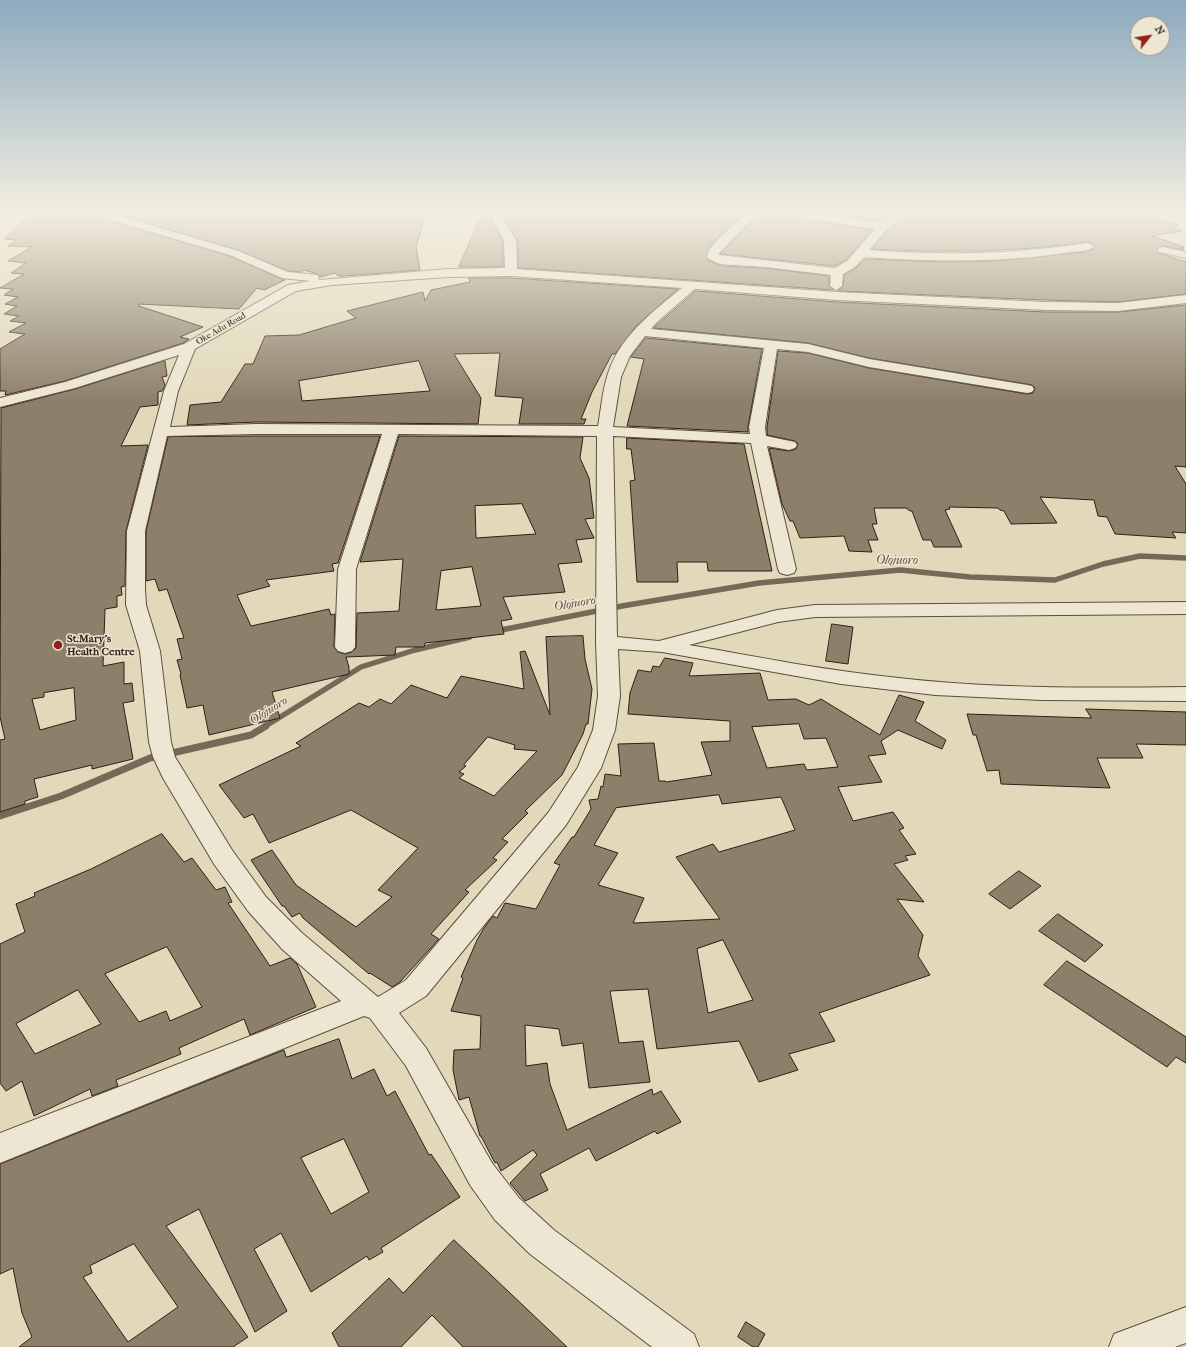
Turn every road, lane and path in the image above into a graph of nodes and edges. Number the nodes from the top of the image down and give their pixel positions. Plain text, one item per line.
1 (286, 275) edge
2 (293, 276) edge
3 (407, 276) edge
4 (565, 276) edge
5 (837, 276) edge
6 (332, 281) junction
7 (693, 285) junction
8 (292, 288) junction
9 (837, 296) junction
10 (1186, 299) edge
11 (642, 332) junction
12 (771, 345) junction
13 (189, 348) junction
14 (1027, 389) dead end
15 (0, 403) edge
16 (391, 431) junction
17 (605, 431) junction
18 (161, 432) junction
19 (758, 439) junction
20 (789, 444) dead end
21 (787, 569) dead end
22 (1186, 608) edge
23 (607, 635) junction
24 (345, 647) dead end
25 (659, 647) junction
26 (1186, 694) edge
27 (372, 1007) junction
28 (0, 1148) edge
29 (1186, 1325) edge
30 (681, 1347) edge
31 (1127, 1347) edge

1 - 8 street
2 - 6 street
3 - 6 street, Oke Adu Road
4 - 7 street, Oke Adu Road
5 - 9 street
6 - 8 street, Oke Adu Road
7 - 9 street, Oke Adu Road
7 - 11 street
8 - 13 street, Oke Adu Road
9 - 10 street, Oke Adu Road
11 - 12 street
11 - 17 street
12 - 14 street
12 - 19 street
13 - 15 street, Oke Adu Road
13 - 18 street
16 - 17 street
16 - 18 street
16 - 24 street
17 - 19 street
17 - 23 street
18 - 27 street
19 - 20 street
19 - 21 street
22 - 25 street
23 - 25 street
23 - 27 street
25 - 26 street
27 - 28 street
27 - 30 street
29 - 31 street

